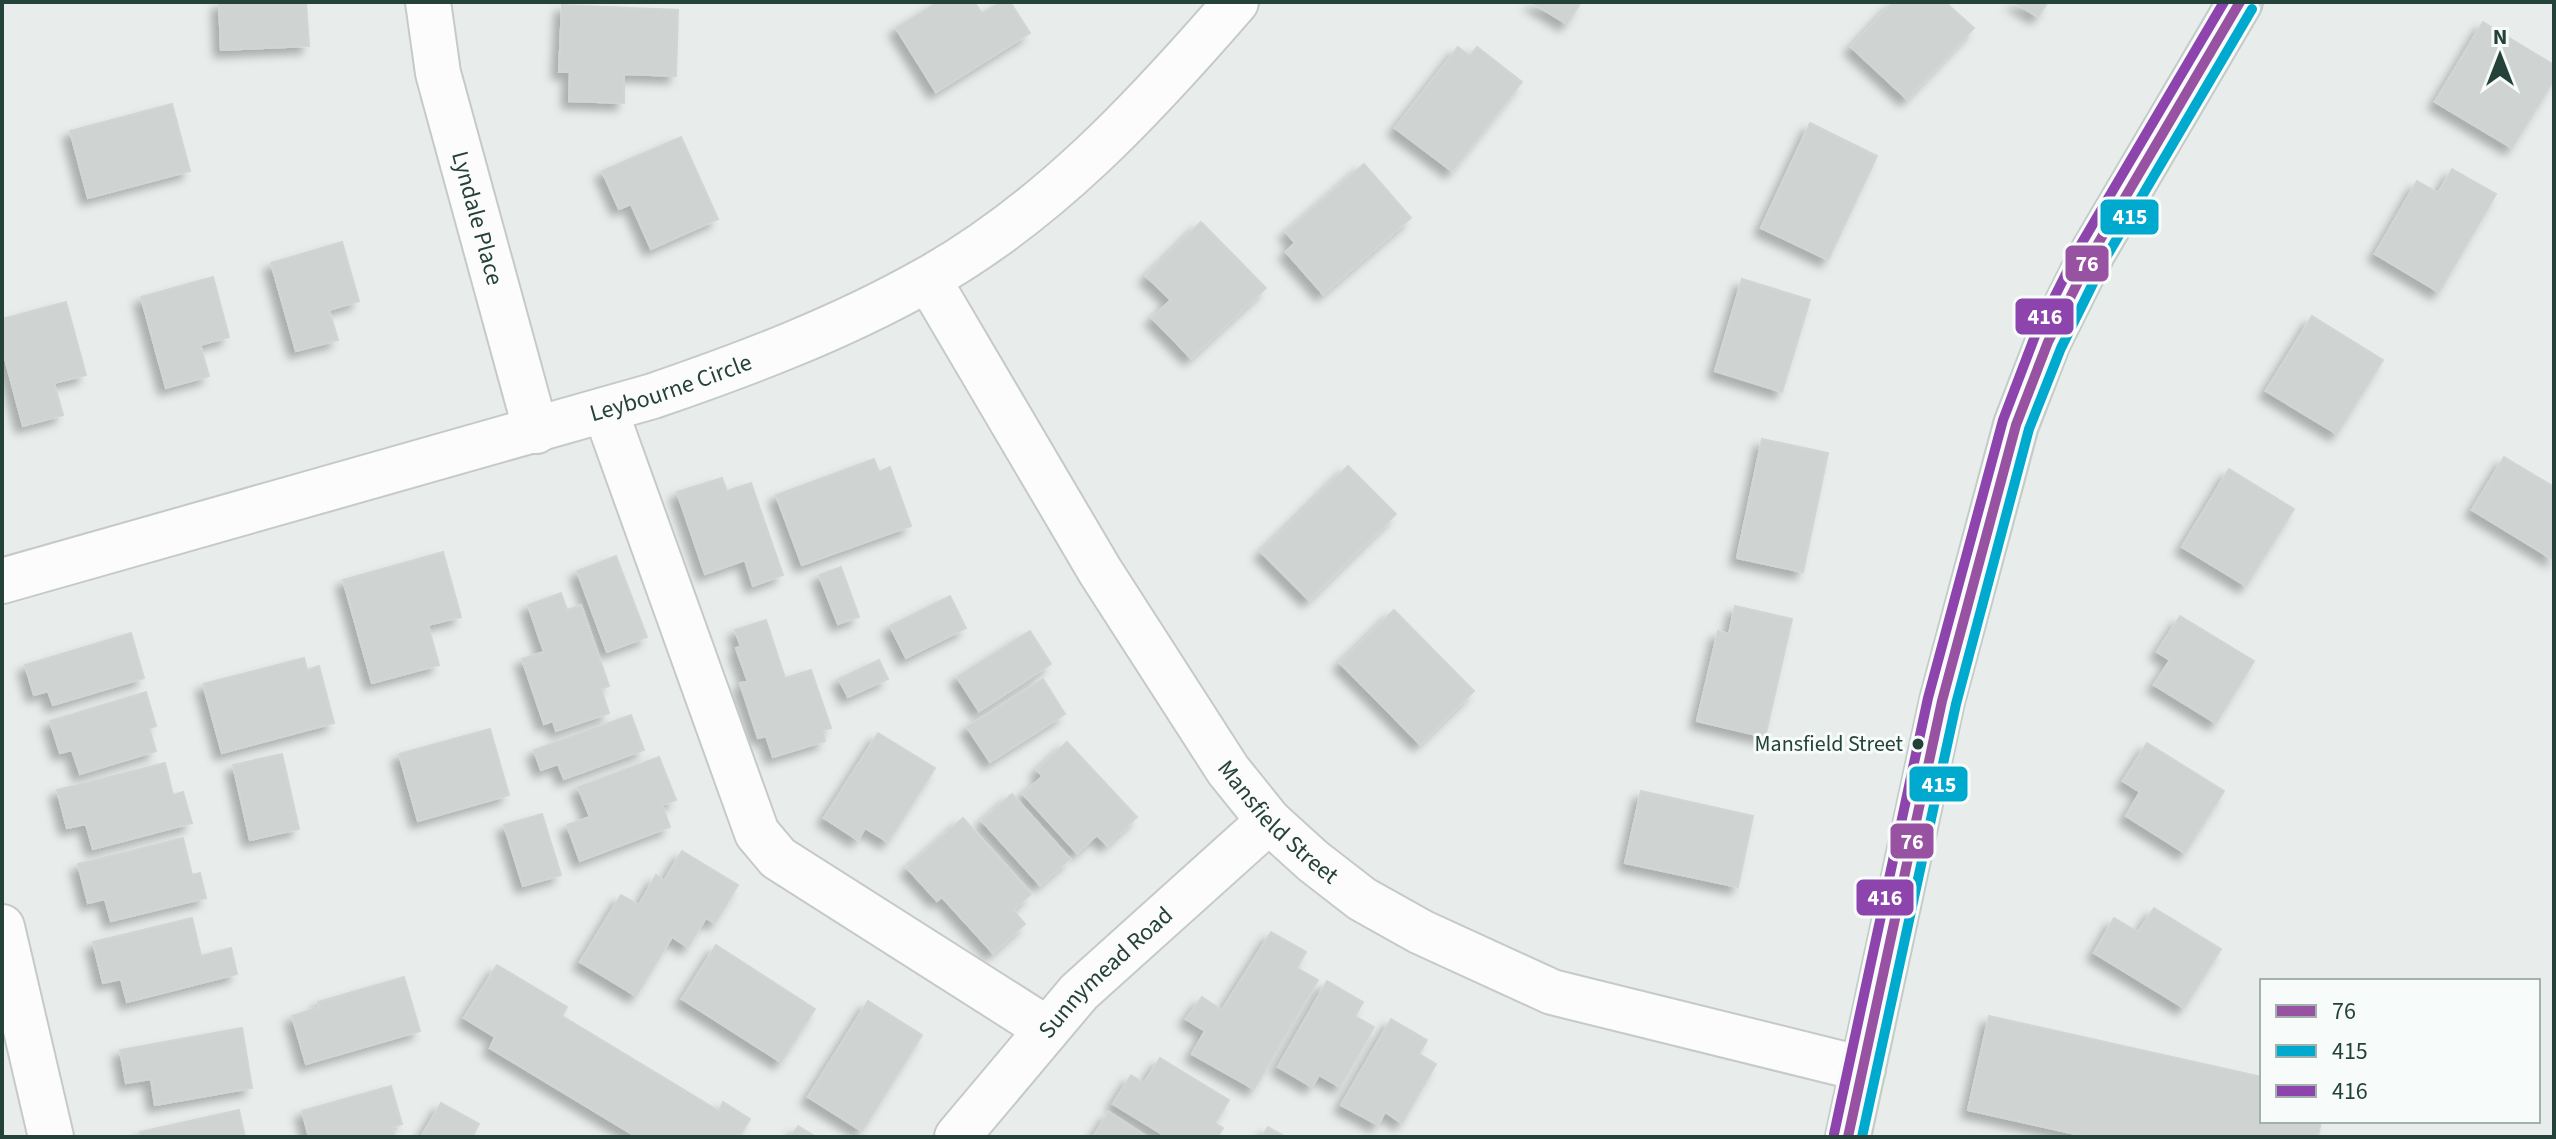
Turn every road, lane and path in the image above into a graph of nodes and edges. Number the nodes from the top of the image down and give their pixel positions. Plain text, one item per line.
1 (428, 2) edge
2 (1236, 2) edge
3 (2240, 2) edge
4 (928, 279) junction
5 (605, 410) junction
6 (536, 431) junction
7 (2, 581) edge
8 (1269, 821) junction
9 (2, 927) edge
10 (14, 1029) edge
11 (1047, 1029) junction
12 (1863, 1069) junction
13 (962, 1135) edge
14 (51, 1137) edge
15 (1848, 1137) edge

1 - 6 street, Lyndale Place
2 - 4 street, Leybourne Circle
3 - 12 main road
4 - 5 street, Leybourne Circle
4 - 8 street, Mansfield Street
5 - 6 street, Leybourne Circle
5 - 11 street
6 - 7 street, Leybourne Circle
8 - 11 street, Sunnymead Road
8 - 12 street, Mansfield Street
9 - 10 street
10 - 14 street
11 - 13 street, Sunnymead Road
12 - 15 main road

